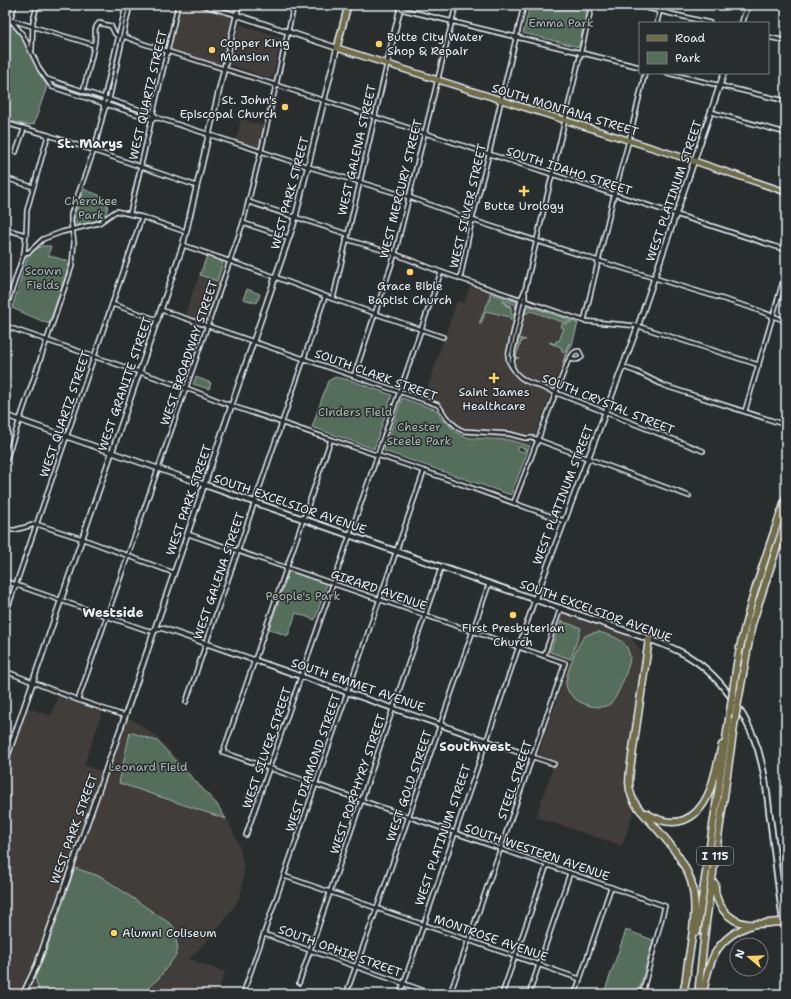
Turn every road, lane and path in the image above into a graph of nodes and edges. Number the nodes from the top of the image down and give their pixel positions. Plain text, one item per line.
1 (14, 5) edge
2 (37, 5) edge
3 (126, 5) edge
4 (130, 5) edge
5 (178, 5) edge
6 (202, 5) edge
7 (239, 5) edge
8 (294, 5) edge
9 (348, 5) edge
10 (456, 5) edge
11 (524, 5) edge
12 (592, 5) edge
13 (634, 5) edge
14 (661, 5) edge
15 (748, 5) edge
16 (401, 7) edge
17 (659, 12) junction
18 (237, 15) junction
19 (10, 19) junction
20 (452, 21) junction
21 (656, 22) edge
22 (705, 22) edge
23 (742, 22) edge
24 (33, 26) junction
25 (288, 32) junction
26 (5, 34) edge
27 (118, 36) junction
28 (123, 36) junction
29 (769, 36) edge
30 (516, 37) junction
31 (786, 41) edge
32 (94, 45) junction
33 (337, 48) junction
34 (32, 52) junction
35 (167, 52) junction
36 (581, 52) junction
37 (387, 64) junction
38 (639, 66) edge
39 (224, 69) junction
40 (645, 74) edge
41 (671, 74) edge
42 (724, 74) edge
43 (47, 79) junction
44 (437, 80) junction
45 (276, 85) junction
46 (720, 86) junction
47 (83, 91) junction
48 (105, 98) junction
49 (109, 100) junction
50 (501, 100) junction
51 (324, 101) junction
52 (786, 101) edge
53 (103, 104) junction
54 (108, 105) junction
55 (104, 111) junction
56 (711, 112) junction
57 (153, 114) junction
58 (158, 118) junction
59 (375, 118) junction
60 (152, 119) junction
61 (566, 120) junction
62 (5, 123) edge
63 (24, 129) junction
64 (786, 133) edge
65 (424, 134) junction
66 (48, 135) junction
67 (209, 135) junction
68 (629, 140) junction
69 (94, 150) junction
70 (261, 151) junction
71 (16, 152) dead end
72 (490, 154) junction
73 (694, 161) junction
74 (141, 166) junction
75 (309, 167) junction
76 (552, 174) junction
77 (5, 178) edge
78 (360, 182) junction
79 (197, 186) junction
80 (33, 187) junction
81 (786, 192) edge
82 (614, 195) junction
83 (409, 197) junction
84 (248, 202) junction
85 (130, 213) junction
86 (677, 214) junction
87 (142, 217) junction
88 (296, 217) junction
89 (472, 220) junction
90 (243, 223) junction
91 (5, 229) edge
92 (72, 229) junction
93 (186, 232) junction
94 (347, 234) junction
95 (26, 235) junction
96 (289, 238) junction
97 (346, 239) junction
98 (537, 241) junction
99 (183, 246) junction
100 (786, 250) edge
101 (24, 253) junction
102 (395, 254) junction
103 (599, 261) junction
104 (230, 262) junction
105 (786, 271) edge
106 (441, 272) junction
107 (276, 277) junction
108 (460, 278) junction
109 (655, 278) junction
110 (325, 296) junction
111 (332, 299) junction
112 (523, 300) junction
113 (112, 304) junction
114 (161, 310) junction
115 (5, 311) edge
116 (375, 313) junction
117 (773, 316) junction
118 (158, 320) junction
119 (786, 321) edge
120 (584, 322) junction
121 (5, 326) edge
122 (207, 326) junction
123 (638, 326) junction
124 (421, 330) junction
125 (443, 337) dead end
126 (47, 340) junction
127 (254, 341) junction
128 (94, 357) junction
129 (305, 359) junction
130 (570, 359) dead end
131 (759, 365) junction
132 (622, 367) junction
133 (140, 372) junction
134 (354, 376) junction
135 (186, 388) junction
136 (399, 391) junction
137 (556, 393) junction
138 (232, 406) junction
139 (745, 411) junction
140 (605, 413) junction
141 (5, 415) edge
142 (20, 420) junction
143 (283, 422) junction
144 (786, 425) edge
145 (66, 436) junction
146 (331, 439) junction
147 (538, 440) junction
148 (703, 451) dead end
149 (112, 453) junction
150 (377, 454) junction
151 (588, 458) junction
152 (5, 463) edge
153 (159, 468) junction
154 (424, 471) junction
155 (205, 485) junction
156 (689, 496) dead end
157 (786, 496) edge
158 (514, 502) junction
159 (256, 503) junction
160 (783, 512) edge
161 (786, 518) edge
162 (304, 520) junction
163 (564, 520) junction
164 (36, 524) junction
165 (5, 530) edge
166 (188, 534) junction
167 (349, 536) junction
168 (83, 539) junction
169 (239, 550) junction
170 (395, 552) junction
171 (128, 555) junction
172 (287, 568) junction
173 (441, 568) junction
174 (174, 572) junction
175 (5, 581) edge
176 (333, 583) junction
177 (489, 584) junction
178 (16, 585) junction
179 (535, 599) junction
180 (379, 600) junction
181 (61, 601) junction
182 (561, 607) junction
183 (426, 615) junction
184 (5, 616) edge
185 (107, 617) junction
186 (155, 630) junction
187 (473, 631) junction
188 (649, 639) junction
189 (206, 644) junction
190 (518, 647) junction
191 (544, 656) junction
192 (254, 661) junction
193 (565, 663) joint
194 (5, 671) edge
195 (301, 677) junction
196 (33, 682) junction
197 (347, 692) junction
198 (78, 700) junction
199 (186, 702) dead end
200 (393, 709) junction
201 (730, 713) junction
202 (125, 716) junction
203 (440, 724) junction
204 (486, 740) junction
205 (6, 754) edge
206 (533, 757) junction
207 (5, 763) edge
208 (554, 764) dead end
209 (269, 769) junction
210 (315, 784) junction
211 (361, 801) junction
212 (642, 811) junction
213 (408, 817) junction
214 (720, 822) junction
215 (454, 833) junction
216 (246, 835) dead end
217 (500, 849) junction
218 (547, 865) junction
219 (570, 873) junction
220 (284, 876) junction
221 (611, 887) junction
222 (330, 892) junction
223 (377, 908) junction
224 (783, 922) junction
225 (423, 924) junction
226 (755, 924) junction
227 (264, 934) junction
228 (786, 937) edge
229 (468, 940) junction
230 (310, 950) junction
231 (514, 956) junction
232 (538, 964) junction
233 (356, 967) junction
234 (686, 978) junction
235 (580, 979) junction
236 (299, 983) dead end
237 (403, 984) junction
238 (23, 994) edge
239 (243, 994) edge
240 (346, 994) edge
241 (400, 994) edge
242 (433, 994) edge
243 (450, 994) edge
244 (502, 994) edge
245 (529, 994) edge
246 (574, 994) edge
247 (642, 994) edge
248 (682, 994) edge
249 (698, 994) edge
250 (703, 994) edge

1 - 19 street
2 - 24 street
3 - 27 street
4 - 28 street
5 - 35 street, WEST QUARTZ STREET
6 - 18 street
7 - 18 street, WEST GRANITE STREET
8 - 25 street, WEST BROADWAY STREET
9 - 33 main road, WEST PARK STREET
10 - 20 street, WEST MERCURY STREET
11 - 30 street, WEST SILVER STREET
12 - 36 street
13 - 17 street
14 - 17 street
15 - 23 street
16 - 20 street
16 - 37 street, WEST GALENA STREET
17 - 21 street
17 - 22 street
18 - 25 street
18 - 39 street, WEST GRANITE STREET
19 - 24 street
19 - 26 street
19 - 34 street
20 - 30 street
20 - 44 street, WEST MERCURY STREET
24 - 32 street
24 - 34 street
25 - 33 street
25 - 45 street, WEST BROADWAY STREET
27 - 32 street
27 - 48 street
28 - 35 street, SOUTH IDAHO STREET
28 - 49 street
29 - 31 street
30 - 36 street
30 - 50 street, WEST SILVER STREET
32 - 47 street
33 - 37 main road, SOUTH MONTANA STREET
33 - 51 street, WEST PARK STREET
34 - 43 street
35 - 39 street, SOUTH IDAHO STREET
35 - 57 street, WEST QUARTZ STREET
36 - 38 street
36 - 61 street
37 - 44 main road, SOUTH MONTANA STREET
37 - 59 street, WEST GALENA STREET
39 - 45 street, SOUTH IDAHO STREET
39 - 67 street, WEST GRANITE STREET
40 - 68 street
41 - 46 street
42 - 46 street, WEST PLATINUM STREET
43 - 47 street
43 - 53 street
44 - 50 main road, SOUTH MONTANA STREET
44 - 65 street, WEST MERCURY STREET
45 - 51 street, SOUTH IDAHO STREET
45 - 70 street, WEST BROADWAY STREET
46 - 52 street
46 - 56 street, WEST PLATINUM STREET
47 - 48 street
48 - 49 street
48 - 53 street
49 - 54 street
49 - 57 street
50 - 61 main road, SOUTH MONTANA STREET
50 - 72 street, WEST SILVER STREET
51 - 59 street, SOUTH IDAHO STREET
51 - 75 street, WEST PARK STREET
53 - 54 street
53 - 55 street
54 - 55 street
54 - 60 street
55 - 69 street
56 - 64 street
56 - 73 street, WEST PLATINUM STREET
57 - 58 street
57 - 60 street, WEST QUARTZ STREET
58 - 60 street
58 - 67 street
59 - 65 street, SOUTH IDAHO STREET
59 - 78 street, WEST GALENA STREET
60 - 74 street, WEST QUARTZ STREET
61 - 68 main road, SOUTH MONTANA STREET
61 - 76 street
62 - 63 street
63 - 66 street
63 - 71 street
65 - 72 street, SOUTH IDAHO STREET
65 - 83 street, WEST MERCURY STREET
66 - 69 street
66 - 80 street
67 - 70 street
67 - 79 street, WEST GRANITE STREET
68 - 73 main road, SOUTH MONTANA STREET
68 - 82 street
69 - 74 street
69 - 92 street
70 - 75 street
70 - 84 street, WEST BROADWAY STREET
72 - 76 street, SOUTH IDAHO STREET
72 - 89 street, WEST SILVER STREET
73 - 81 main road, SOUTH MONTANA STREET
73 - 86 street, WEST PLATINUM STREET
74 - 79 street
74 - 85 street, WEST QUARTZ STREET
75 - 78 street
75 - 88 street, WEST PARK STREET
76 - 82 street, SOUTH IDAHO STREET
76 - 98 street
77 - 80 street
78 - 83 street
78 - 94 street, WEST GALENA STREET
79 - 93 street, WEST GRANITE STREET
80 - 95 street
82 - 86 street, SOUTH IDAHO STREET
82 - 103 street
83 - 89 street
83 - 102 street, WEST MERCURY STREET
84 - 88 street
84 - 90 street, WEST BROADWAY STREET
85 - 87 street
85 - 92 street
86 - 100 street, SOUTH IDAHO STREET
86 - 109 street, WEST PLATINUM STREET
87 - 93 street
87 - 113 street, WEST QUARTZ STREET
88 - 94 street
88 - 96 street, WEST PARK STREET
89 - 98 street
89 - 108 street, WEST SILVER STREET
90 - 96 street
90 - 104 street, WEST BROADWAY STREET
91 - 95 street
92 - 101 street
92 - 126 street
93 - 99 street, WEST GRANITE STREET
94 - 97 street, WEST GALENA STREET
95 - 101 street
96 - 107 street, WEST PARK STREET
97 - 102 street
97 - 111 street, WEST GALENA STREET
98 - 103 street
98 - 112 street
99 - 104 street
99 - 114 street, WEST GRANITE STREET
101 - 115 street
102 - 106 street
102 - 116 street, WEST MERCURY STREET
103 - 109 street
103 - 120 street
104 - 107 street
104 - 122 street, WEST BROADWAY STREET
105 - 117 street
106 - 108 street, WEST SILVER STREET
106 - 124 street, WEST SILVER STREET
107 - 110 street
107 - 127 street, WEST PARK STREET
108 - 112 street
109 - 117 street
109 - 123 street, WEST PLATINUM STREET
110 - 111 street
110 - 129 street, WEST GALENA STREET
111 - 116 street
112 - 120 street
112 - 137 street, SOUTH CRYSTAL STREET
113 - 118 street
113 - 128 street, WEST QUARTZ STREET
114 - 118 street, WEST GRANITE STREET
114 - 122 street, SOUTH CLARK STREET
116 - 124 street
116 - 134 street, WEST MERCURY STREET
117 - 119 street
117 - 131 street
118 - 133 street, WEST GRANITE STREET
120 - 123 street
121 - 126 street
122 - 127 street, SOUTH CLARK STREET
122 - 135 street, WEST BROADWAY STREET
123 - 131 street
123 - 132 street, WEST PLATINUM STREET
124 - 125 street
124 - 136 street, WEST SILVER STREET
126 - 128 street
126 - 142 street
127 - 129 street, SOUTH CLARK STREET
127 - 138 street, WEST PARK STREET
128 - 133 street
128 - 145 street, WEST QUARTZ STREET
129 - 134 street, SOUTH CLARK STREET
129 - 143 street, WEST GALENA STREET
130 - 137 street
131 - 139 street
132 - 139 street
132 - 140 street, WEST PLATINUM STREET
133 - 135 street
133 - 149 street, WEST GRANITE STREET
134 - 136 street, SOUTH CLARK STREET
135 - 138 street
135 - 153 street, WEST BROADWAY STREET
136 - 147 street, SOUTH CLARK STREET
136 - 150 street, WEST SILVER STREET
137 - 140 street, SOUTH CRYSTAL STREET
137 - 147 street
138 - 143 street
138 - 155 street, WEST PARK STREET
139 - 144 street
140 - 148 street, SOUTH CRYSTAL STREET
140 - 151 street, WEST PLATINUM STREET
141 - 142 street
142 - 145 street
142 - 152 street
143 - 146 street
143 - 159 street, WEST GALENA STREET
145 - 149 street
145 - 164 street, WEST QUARTZ STREET
146 - 150 street
146 - 162 street
147 - 151 street, SOUTH CLARK STREET
147 - 158 street
149 - 153 street
149 - 168 street, WEST GRANITE STREET
150 - 154 street
150 - 167 street, WEST SILVER STREET
151 - 156 street, SOUTH CLARK STREET
151 - 163 street, WEST PLATINUM STREET
153 - 155 street
153 - 171 street, WEST BROADWAY STREET
154 - 158 street
154 - 170 street, WEST DIAMOND STREET
155 - 159 main road, SOUTH EXCELSIOR AVENUE
155 - 166 street, WEST PARK STREET
157 - 160 main road
158 - 163 street
159 - 162 main road, SOUTH EXCELSIOR AVENUE
159 - 169 street, WEST GALENA STREET
160 - 201 highway, I 115, bridge
161 - 214 highway, I 115, bridge
162 - 167 main road, SOUTH EXCELSIOR AVENUE
162 - 172 street
163 - 179 street, WEST PLATINUM STREET
164 - 165 street
164 - 168 street
164 - 178 street, WEST QUARTZ STREET
166 - 169 street, GIRARD AVENUE
166 - 174 street, WEST PARK STREET
167 - 170 main road, SOUTH EXCELSIOR AVENUE
167 - 176 street, WEST SILVER STREET
168 - 171 street
168 - 181 street, WEST GRANITE STREET
169 - 172 street, GIRARD AVENUE
169 - 189 street, WEST GALENA STREET
170 - 173 main road, SOUTH EXCELSIOR AVENUE
170 - 180 street, WEST DIAMOND STREET
171 - 174 street
171 - 185 street, WEST BROADWAY STREET
172 - 176 street, GIRARD AVENUE
172 - 192 street
173 - 177 main road, SOUTH EXCELSIOR AVENUE
173 - 183 street, WEST PORPHYRY STREET
174 - 186 street, WEST PARK STREET
175 - 178 street
176 - 180 street, GIRARD AVENUE
176 - 195 street, WEST SILVER STREET
177 - 179 main road, SOUTH EXCELSIOR AVENUE
177 - 187 street, WEST GOLD STREET
178 - 181 street
178 - 184 street, WEST QUARTZ STREET
179 - 182 main road, SOUTH EXCELSIOR AVENUE
179 - 190 street, WEST PLATINUM STREET
180 - 183 street, GIRARD AVENUE
180 - 197 street, WEST DIAMOND STREET
181 - 185 street
181 - 196 street, WEST GRANITE STREET
182 - 188 main road, SOUTH EXCELSIOR AVENUE
182 - 191 street
183 - 187 street, GIRARD AVENUE
183 - 200 street, WEST PORPHYRY STREET
185 - 186 street
185 - 198 street, WEST BROADWAY STREET
186 - 189 street, SOUTH EMMET AVENUE
186 - 202 street, WEST PARK STREET
187 - 190 street, GIRARD AVENUE
187 - 203 street, WEST GOLD STREET
188 - 212 highway
188 - 224 main road, SOUTH EXCELSIOR AVENUE
189 - 192 street, SOUTH EMMET AVENUE
189 - 199 street, WEST GALENA STREET
190 - 191 street, GIRARD AVENUE
190 - 204 street, WEST PLATINUM STREET
191 - 193 street, GIRARD AVENUE
192 - 195 street, SOUTH EMMET AVENUE
192 - 209 street, SOUTH WESTERN AVENUE
193 - 206 street, STEEL STREET
194 - 196 street
195 - 197 street, SOUTH EMMET AVENUE
195 - 209 street, WEST SILVER STREET
196 - 198 street
196 - 205 street, WEST GRANITE STREET
197 - 200 street, SOUTH EMMET AVENUE
197 - 210 street, WEST DIAMOND STREET
198 - 202 street
200 - 203 street, SOUTH EMMET AVENUE
200 - 211 street, WEST PORPHYRY STREET
201 - 212 highway
201 - 234 highway, I 115
202 - 238 street, WEST PARK STREET
203 - 204 street, SOUTH EMMET AVENUE
203 - 213 street, WEST GOLD STREET
204 - 206 street, SOUTH EMMET AVENUE
204 - 215 street, WEST PLATINUM STREET
205 - 207 street, WEST GRANITE STREET
206 - 208 street, SOUTH EMMET AVENUE
206 - 217 street, STEEL STREET
209 - 210 street, SOUTH WESTERN AVENUE
209 - 216 street, WEST SILVER STREET
210 - 211 street, SOUTH WESTERN AVENUE
210 - 220 street, WEST DIAMOND STREET
211 - 213 street, SOUTH WESTERN AVENUE
211 - 222 street, WEST PORPHYRY STREET
212 - 234 highway
213 - 215 street, SOUTH WESTERN AVENUE
213 - 223 street, WEST GOLD STREET
214 - 226 highway
214 - 249 highway, I 115
215 - 217 street, SOUTH WESTERN AVENUE
215 - 225 street, WEST PLATINUM STREET
217 - 218 street, SOUTH WESTERN AVENUE
217 - 229 street, STEEL STREET
218 - 219 street, SOUTH WESTERN AVENUE
218 - 231 street
219 - 221 street, SOUTH WESTERN AVENUE
219 - 232 street
220 - 222 street, MONTROSE AVENUE
220 - 227 street, WEST DIAMOND STREET
221 - 235 street
221 - 247 street, SOUTH WESTERN AVENUE
222 - 223 street, MONTROSE AVENUE
222 - 230 street, WEST PORPHYRY STREET
223 - 225 street, MONTROSE AVENUE
223 - 233 street, WEST GOLD STREET
224 - 226 highway
224 - 228 street, SOUTH EXCELSIOR AVENUE
225 - 229 street, MONTROSE AVENUE
225 - 237 street, WEST PLATINUM STREET
226 - 250 highway
227 - 230 street, SOUTH OPHIR STREET
227 - 239 street, WEST DIAMOND STREET
229 - 231 street, MONTROSE AVENUE
229 - 243 street, STEEL STREET
230 - 233 street, SOUTH OPHIR STREET
230 - 236 street, WEST PORPHYRY STREET
231 - 232 street, MONTROSE AVENUE
231 - 244 street
232 - 235 street, MONTROSE AVENUE
232 - 245 street
233 - 237 street, SOUTH OPHIR STREET
233 - 240 street, WEST GOLD STREET
234 - 248 highway, I 115
235 - 246 street
237 - 241 street, WEST PLATINUM STREET
237 - 242 street, SOUTH OPHIR STREET

